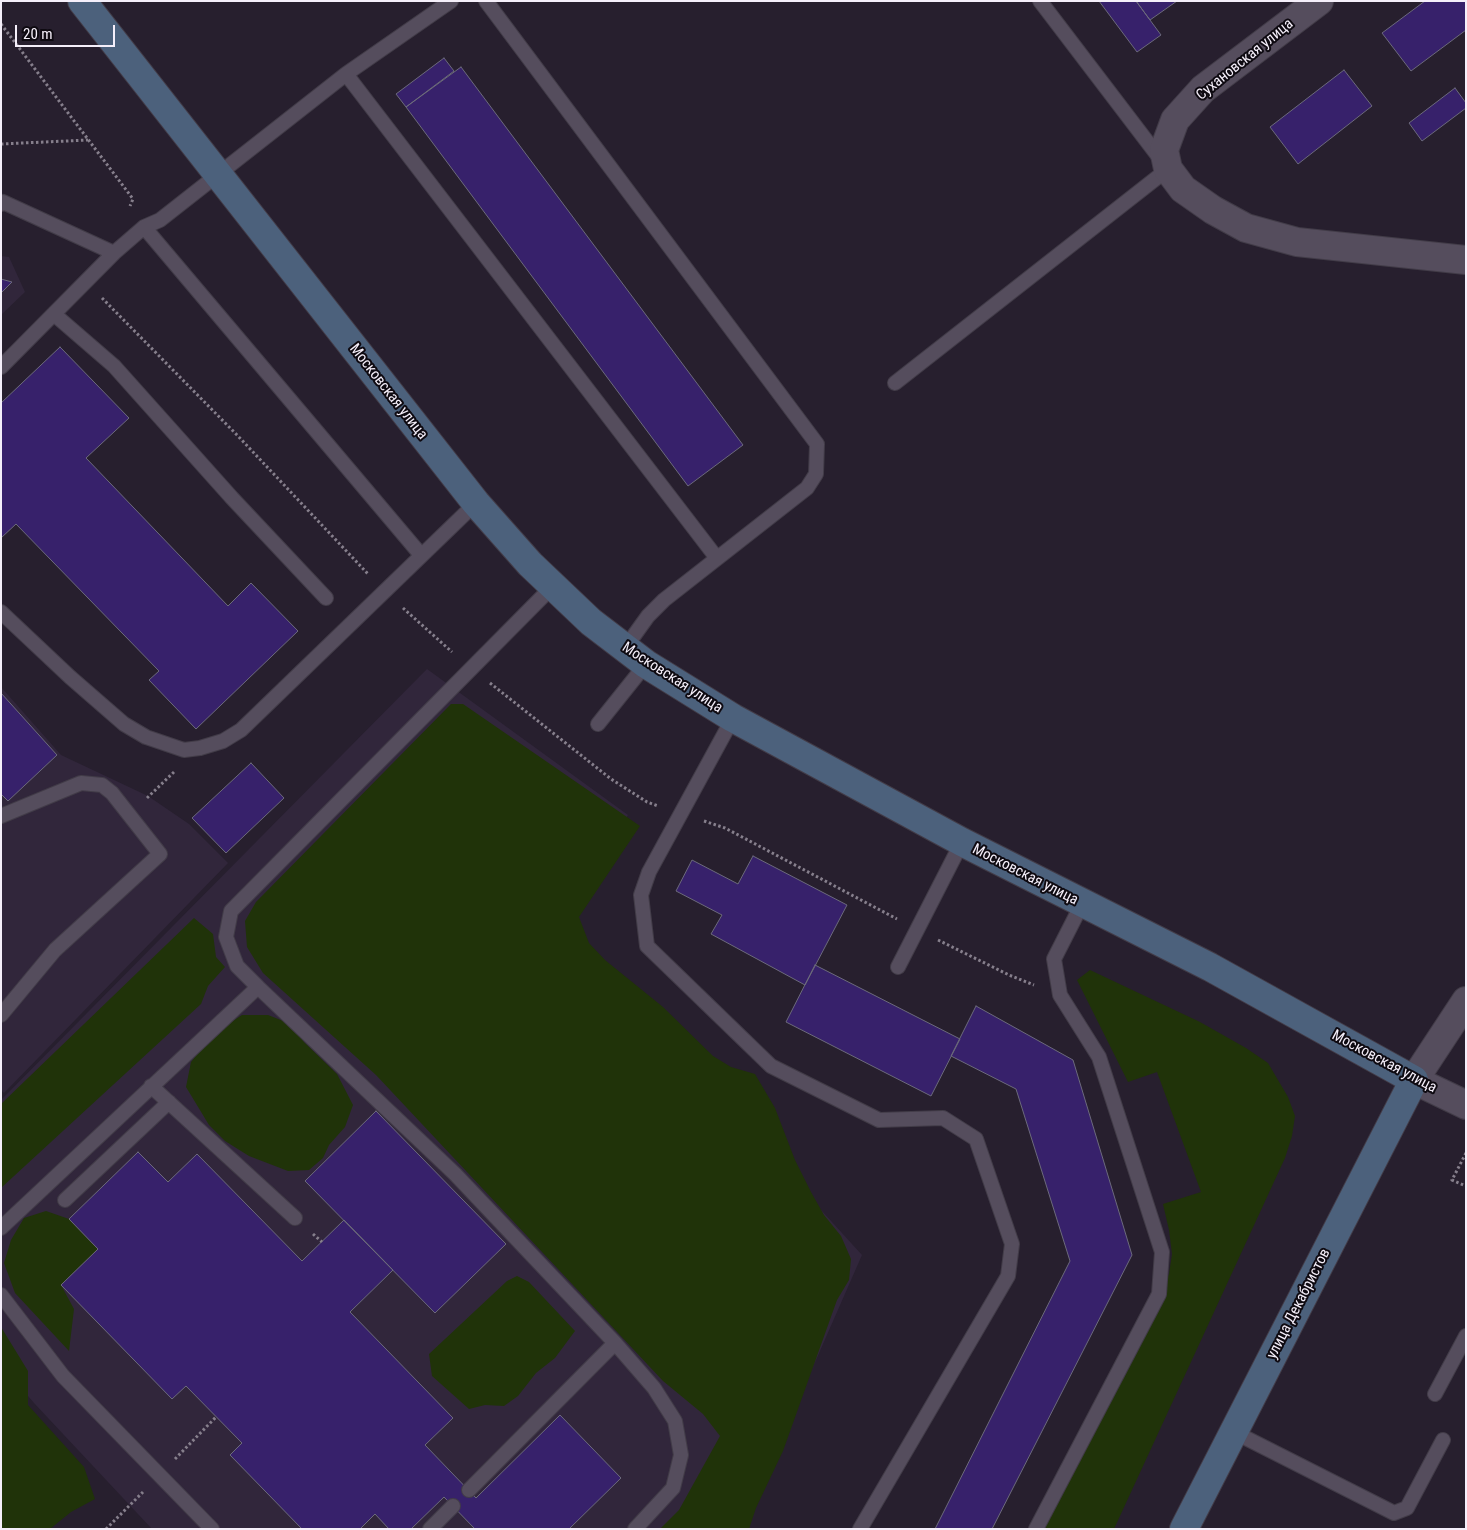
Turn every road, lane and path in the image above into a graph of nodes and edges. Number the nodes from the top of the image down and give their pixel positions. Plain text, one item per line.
1 (82, 1) edge
2 (451, 1) edge
3 (486, 1) edge
4 (1040, 1) edge
5 (1319, 1) edge
6 (1, 24) edge
7 (346, 74) junction
8 (89, 140) junction
9 (1, 144) edge
10 (1166, 159) junction
11 (217, 176) junction
12 (1, 204) edge
13 (130, 208) dead end
14 (144, 227) junction
15 (114, 252) junction
16 (1466, 260) edge
17 (55, 315) junction
18 (1, 367) edge
19 (895, 383) dead end
20 (476, 502) junction
21 (421, 555) junction
22 (716, 558) junction
23 (552, 586) junction
24 (384, 591) junction
25 (326, 598) dead end
26 (1, 612) edge
27 (636, 656) junction
28 (471, 667) junction
29 (732, 718) junction
30 (598, 724) dead end
31 (184, 750) junction
32 (128, 813) junction
33 (681, 815) junction
34 (1, 816) edge
35 (962, 842) junction
36 (1082, 904) junction
37 (916, 929) junction
38 (898, 967) dead end
39 (258, 988) junction
40 (1060, 995) junction
41 (1466, 1001) edge
42 (1, 1015) edge
43 (1414, 1080) junction
44 (151, 1086) junction
45 (169, 1102) junction
46 (1466, 1104) edge
47 (1466, 1153) edge
48 (1466, 1186) edge
49 (65, 1200) dead end
50 (295, 1218) dead end
51 (1, 1228) edge
52 (315, 1236) dead end
53 (322, 1242) dead end
54 (1, 1295) edge
55 (1466, 1336) edge
56 (615, 1343) junction
57 (1435, 1394) dead end
58 (1234, 1432) junction
59 (1443, 1440) dead end
60 (469, 1490) dead end
61 (453, 1506) dead end
62 (212, 1529) edge
63 (430, 1529) edge
64 (635, 1529) edge
65 (860, 1529) edge
66 (1036, 1529) edge
67 (1184, 1529) edge

1 - 11 main road, Московская улица
2 - 7 lane
3 - 22 lane
4 - 10 lane
5 - 10 street, Сухановская улица
6 - 8 path
7 - 11 lane
7 - 22 lane
8 - 9 path
8 - 13 path
10 - 16 street
10 - 19 lane
11 - 14 lane
11 - 20 main road, Московская улица
12 - 15 lane
14 - 15 lane
14 - 21 lane
15 - 17 lane
15 - 24 path
17 - 18 lane
17 - 25 lane
20 - 21 lane
20 - 23 main road, Московская улица
21 - 24 lane
22 - 27 lane
23 - 27 main road, Московская улица
23 - 28 lane
24 - 28 path
24 - 31 lane
26 - 31 lane
27 - 29 main road, Московская улица
27 - 30 lane
28 - 33 path
28 - 39 lane
29 - 33 lane
29 - 35 main road, Московская улица
31 - 32 path
32 - 34 lane
32 - 42 lane
33 - 37 path
33 - 65 lane
35 - 36 main road, Московская улица
35 - 37 lane
36 - 40 lane
36 - 43 main road, Московская улица
37 - 38 lane
37 - 40 path
39 - 44 lane
39 - 56 lane
40 - 66 lane
41 - 43 street
43 - 46 street, Московская улица
43 - 58 main road, улица Декабристов
44 - 45 lane
44 - 51 lane
45 - 49 lane
45 - 50 lane
47 - 48 path
52 - 53 path
54 - 62 lane
55 - 57 lane
56 - 60 lane
56 - 64 lane
58 - 59 lane
58 - 67 main road, улица Декабристов
61 - 63 lane

